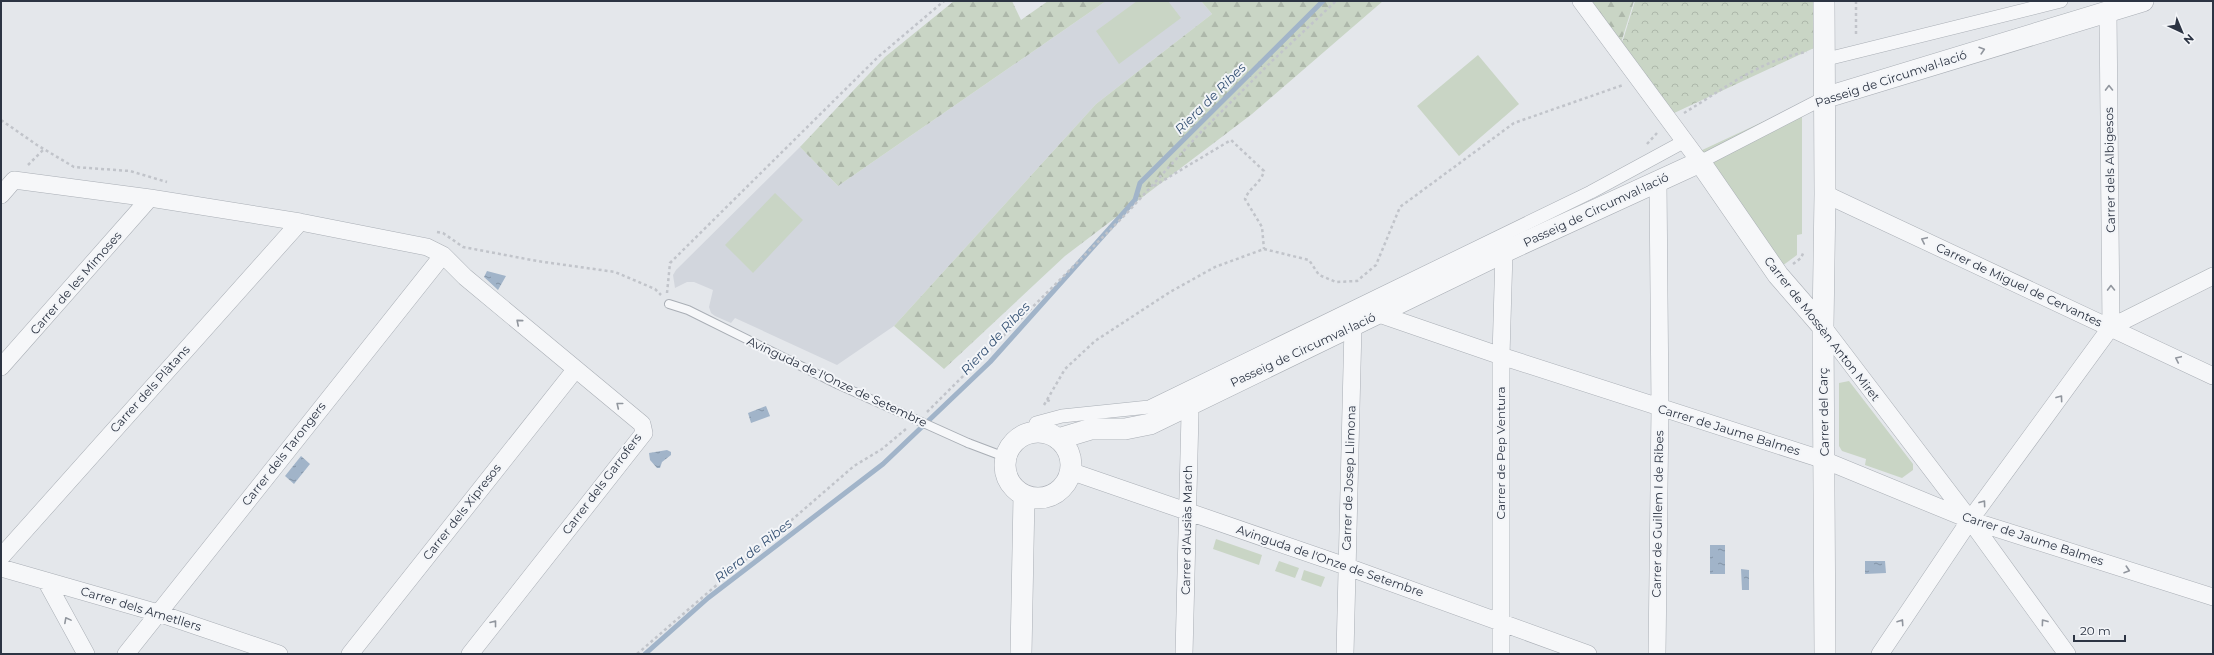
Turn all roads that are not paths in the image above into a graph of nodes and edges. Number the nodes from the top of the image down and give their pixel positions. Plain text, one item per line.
1 (1581, 1) edge
2 (1824, 1) edge
3 (2061, 1) edge
4 (2143, 1) edge
5 (2108, 12) junction
6 (1823, 55) junction
7 (1824, 98) junction
8 (1685, 141) junction
9 (1700, 162) junction
10 (1658, 182) junction
11 (1, 194) edge
12 (1825, 194) junction
13 (150, 198) junction
14 (300, 222) junction
15 (1504, 252) junction
16 (443, 255) junction
17 (2213, 276) edge
18 (669, 304) road end
19 (1379, 314) junction
20 (1353, 326) junction
21 (1823, 327) junction
22 (2111, 327) junction
23 (1501, 356) junction
24 (1, 367) edge
25 (575, 370) junction
26 (2213, 376) edge
27 (1187, 407) junction
28 (1660, 408) junction
29 (1036, 423) road end
30 (1058, 439) junction
31 (1005, 457) junction
32 (1824, 460) junction
33 (1070, 471) junction
34 (1024, 496) junction
35 (1188, 512) junction
36 (1970, 520) junction
37 (1, 557) edge
38 (1346, 566) junction
39 (1, 568) edge
40 (46, 581) junction
41 (2213, 597) edge
42 (158, 614) junction
43 (1501, 622) junction
44 (86, 654) edge
45 (126, 654) edge
46 (280, 654) edge
47 (350, 654) edge
48 (470, 654) edge
49 (1021, 654) edge
50 (1184, 654) edge
51 (1345, 654) edge
52 (1501, 654) edge
53 (1588, 654) edge
54 (1657, 654) edge
55 (1825, 654) edge
56 (1880, 654) edge
57 (2067, 654) edge

1 - 8 street, Carrer de Mossèn Anton Miret
2 - 6 street, Carrer del Carç
3 - 6 street
4 - 5 street, Passeig de Circumval·lació
7 -> 5 street, Passeig de Circumval·lació
22 -> 5 street, Carrer dels Albigesos
6 - 7 street, Carrer del Carç
7 - 9 street, Passeig de Circumval·lació
7 - 12 street, Carrer del Carç
8 - 9 street, Carrer de Mossèn Anton Miret
8 - 29 street, Passeig de Circumval·lació
9 - 10 street, Passeig de Circumval·lació
9 - 21 street, Carrer de Mossèn Anton Miret
10 - 15 street, Passeig de Circumval·lació
10 - 28 street, Carrer de Guillem I de Ribes
11 - 13 street
12 - 21 street, Carrer del Carç
22 -> 12 street, Carrer de Miguel de Cervantes
13 - 14 street
13 - 24 street, Carrer de les Mimoses
14 - 16 street
14 - 37 street, Carrer dels Plàtans
15 - 19 street, Passeig de Circumval·lació
15 - 23 street, Carrer de Pep Ventura
25 -> 16 street, Carrer dels Garrofers
16 - 42 street, Carrer dels Tarongers
17 - 22 street
18 - 31 lane, Avinguda de l'Onze de Setembre, bridge
19 - 20 street, Passeig de Circumval·lació
19 - 23 street, Carrer de Jaume Balmes
20 - 27 street, Passeig de Circumval·lació
20 - 38 street, Carrer de Josep Llimona
21 - 32 street, Carrer del Carç
21 - 36 street, Carrer de Mossèn Anton Miret
26 -> 22 street, Carrer de Miguel de Cervantes
36 -> 22 street
23 - 28 street, Carrer de Jaume Balmes
23 - 43 street, Carrer de Pep Ventura
25 - 47 street, Carrer dels Xipresos
48 -> 25 street, Carrer dels Garrofers
27 - 30 street, Passeig de Circumval·lació
27 - 35 street, Carrer d'Ausiàs March
28 - 32 street, Carrer de Jaume Balmes
28 - 54 street, Carrer de Guillem I de Ribes
30 - 31 street
30 - 33 street
31 - 34 street
32 - 36 street, Carrer de Jaume Balmes
32 - 55 street, Carrer del Carç
33 - 34 street
33 - 35 street, Avinguda de l'Onze de Setembre
34 - 49 street
35 - 38 street, Avinguda de l'Onze de Setembre
35 - 50 street, Carrer d'Ausiàs March
36 -> 41 street, Carrer de Jaume Balmes
56 -> 36 street
57 -> 36 street, Carrer de Mossèn Anton Miret
38 - 43 street, Avinguda de l'Onze de Setembre
38 - 51 street, Carrer de Josep Llimona
39 - 40 street, Carrer dels Ametllers
40 - 42 street, Carrer dels Ametllers
44 -> 40 street
42 - 45 street, Carrer dels Tarongers
42 - 46 street, Carrer dels Ametllers
43 - 52 street, Carrer de Pep Ventura
43 - 53 street, Avinguda de l'Onze de Setembre

